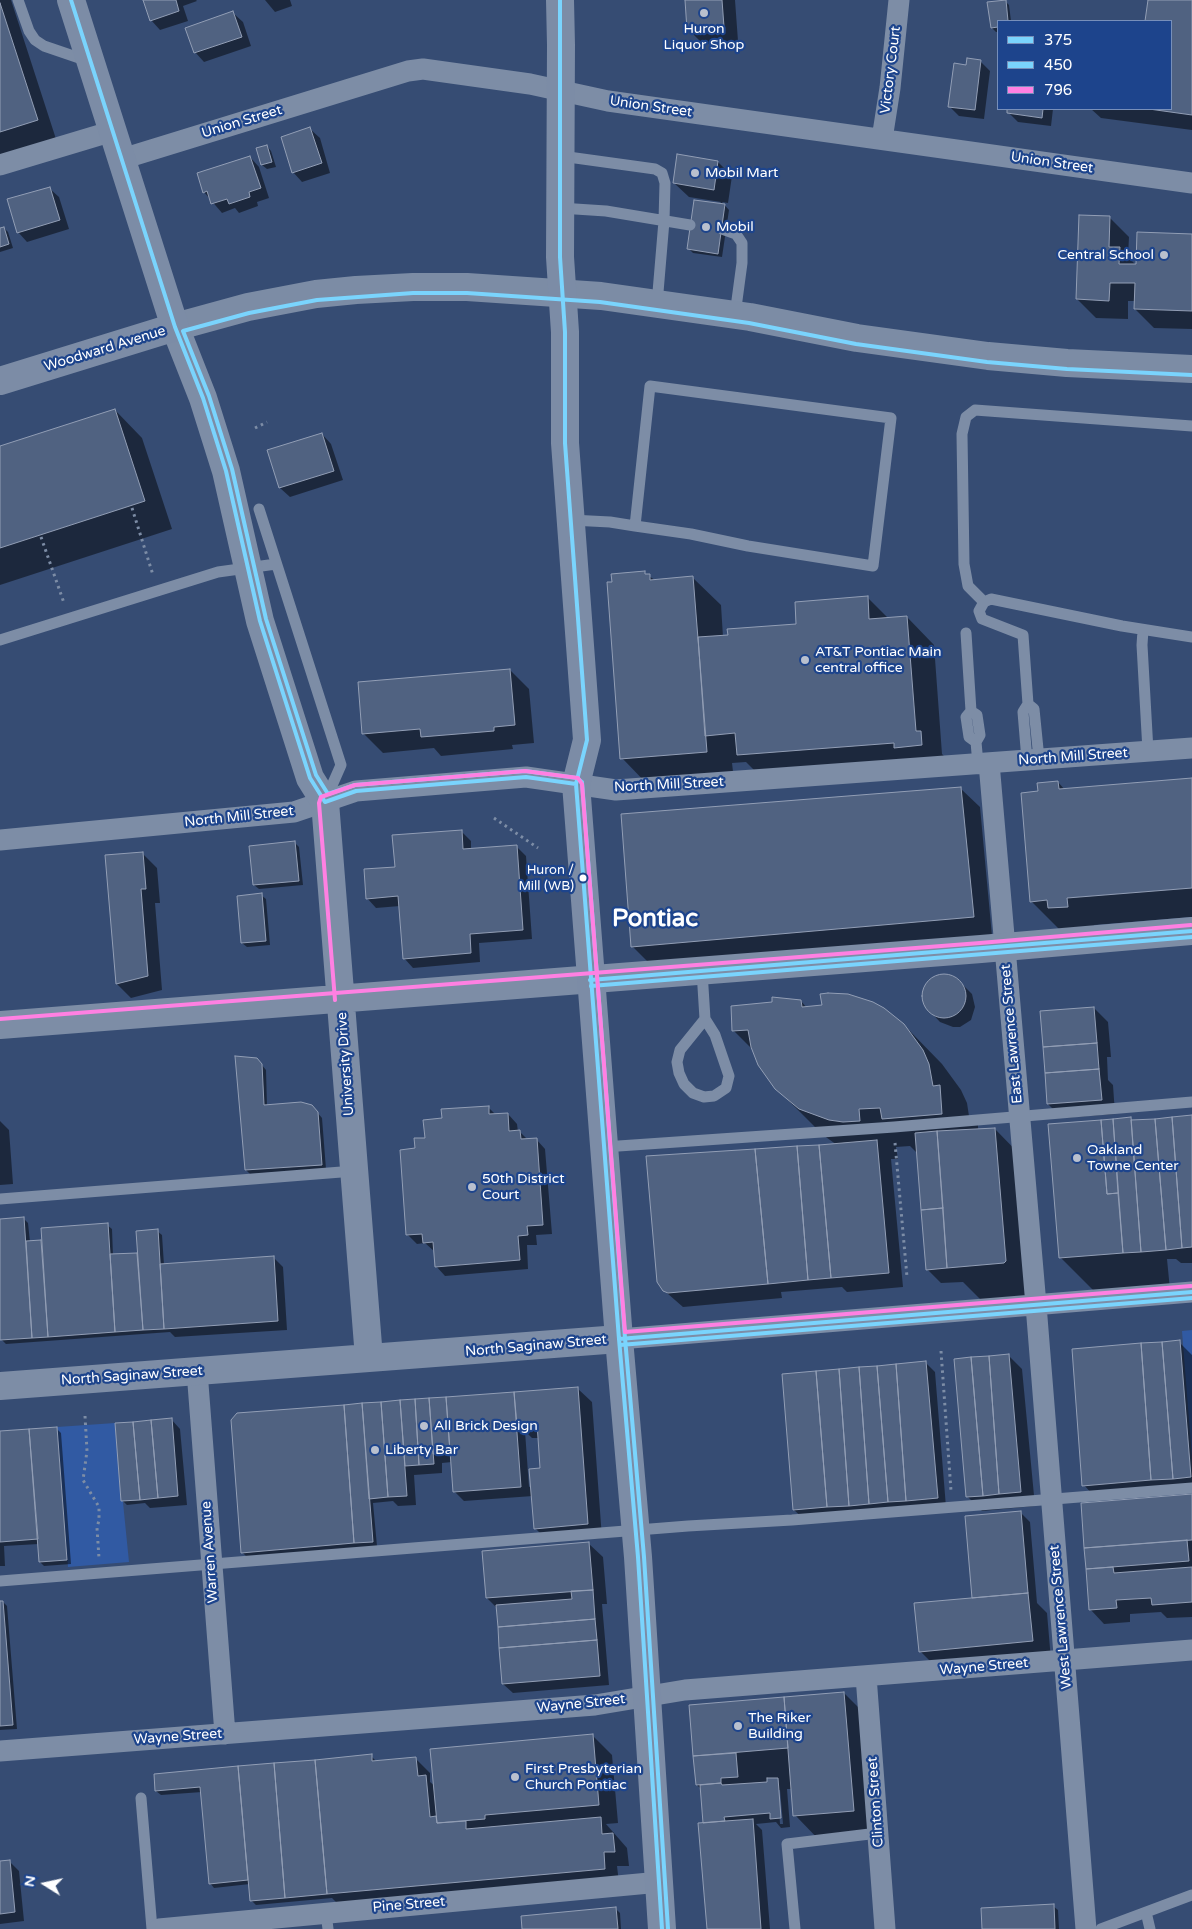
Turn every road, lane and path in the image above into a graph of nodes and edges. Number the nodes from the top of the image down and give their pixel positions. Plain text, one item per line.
1 (18, 0) edge
2 (71, 0) edge
3 (560, 0) edge
4 (899, 0) edge
5 (91, 63) junction
6 (562, 91) junction
7 (113, 131) junction
8 (882, 139) junction
9 (561, 156) junction
10 (122, 159) junction
11 (0, 165) edge
12 (1192, 183) edge
13 (560, 208) junction
14 (664, 221) junction
15 (690, 225) dead end
16 (722, 229) dead end
17 (562, 294) junction
18 (657, 304) junction
19 (735, 316) junction
20 (175, 327) junction
21 (1192, 369) edge
22 (0, 381) edge
23 (267, 422) dead end
24 (1192, 426) edge
25 (255, 428) dead end
26 (132, 508) dead end
27 (259, 509) dead end
28 (571, 520) junction
29 (635, 526) junction
30 (41, 537) dead end
31 (276, 564) junction
32 (248, 568) junction
33 (153, 575) dead end
34 (984, 602) junction
35 (64, 604) dead end
36 (1143, 630) junction
37 (966, 633) dead end
38 (1192, 637) edge
39 (0, 640) edge
40 (1192, 748) edge
41 (1148, 751) junction
42 (1033, 760) junction
43 (983, 763) junction
44 (576, 784) junction
45 (325, 802) junction
46 (494, 818) dead end
47 (0, 840) edge
48 (538, 848) dead end
49 (1192, 931) edge
50 (1004, 946) junction
51 (702, 971) junction
52 (590, 980) junction
53 (341, 999) junction
54 (706, 1019) junction
55 (0, 1025) edge
56 (1192, 1102) edge
57 (1019, 1116) junction
58 (894, 1127) junction
59 (604, 1147) junction
60 (354, 1172) junction
61 (0, 1199) edge
62 (907, 1277) dead end
63 (1192, 1292) edge
64 (1036, 1304) junction
65 (619, 1339) junction
66 (941, 1351) dead end
67 (370, 1358) junction
68 (197, 1371) junction
69 (0, 1386) edge
70 (85, 1416) dead end
71 (1192, 1488) edge
72 (1052, 1499) junction
73 (952, 1507) junction
74 (636, 1531) junction
75 (211, 1564) junction
76 (101, 1573) junction
77 (0, 1581) edge
78 (1192, 1650) edge
79 (1065, 1660) junction
80 (866, 1676) junction
81 (648, 1697) junction
82 (225, 1734) junction
83 (0, 1751) edge
84 (141, 1798) dead end
85 (878, 1833) junction
86 (660, 1882) junction
87 (1192, 1895) edge
88 (1146, 1912) junction
89 (327, 1921) edge
90 (268, 1924) edge
91 (152, 1929) edge
92 (159, 1929) edge
93 (662, 1929) edge
94 (795, 1929) edge
95 (885, 1929) edge
96 (1086, 1929) edge
97 (1101, 1929) edge
98 (1150, 1929) edge

1 - 5 lane
2 - 5 highway, University Drive
3 - 6 highway
4 - 8 street, Victory Court
5 - 7 highway, University Drive
6 - 8 street, Union Street
6 - 9 highway
6 - 10 street, Union Street
7 - 10 highway, University Drive
7 - 11 street
8 - 12 street, Union Street
9 - 13 highway
9 - 14 lane
10 - 20 highway, University Drive
13 - 14 lane
13 - 17 highway
14 - 15 lane
14 - 18 lane
16 - 19 lane
17 - 18 main road, Woodward Avenue
17 - 20 main road, Woodward Avenue
17 - 28 highway
18 - 19 main road, Woodward Avenue
19 - 21 main road, Woodward Avenue
20 - 22 highway, Woodward Avenue
20 - 32 street, University Drive
23 - 25 path
24 - 34 lane
26 - 33 path
27 - 31 lane
28 - 29 lane
28 - 44 highway
29 - 29 lane
30 - 35 path
31 - 32 lane
31 - 45 lane
32 - 39 lane
32 - 45 street, University Drive
34 - 36 lane
34 - 42 lane
36 - 38 lane
36 - 41 lane
37 - 43 lane
40 - 41 street, North Mill Street
41 - 42 street, North Mill Street
42 - 43 street, North Mill Street
43 - 44 street, North Mill Street
43 - 50 street, East Lawrence Street
44 - 45 street, North Mill Street
44 - 52 highway
45 - 47 street, North Mill Street
45 - 53 street, University Drive
46 - 48 path
49 - 50 street
50 - 51 street
50 - 57 street, East Lawrence Street
51 - 52 street
51 - 54 lane
52 - 53 street
52 - 59 highway
53 - 55 street
53 - 60 street, University Drive
54 - 54 lane
56 - 57 lane
57 - 58 lane
57 - 64 street, East Lawrence Street
58 - 59 lane
58 - 62 path
59 - 65 highway
60 - 61 lane
60 - 67 street, University Drive
63 - 64 street, North Saginaw Street
64 - 65 street, North Saginaw Street
64 - 72 street, West Lawrence Street
65 - 67 street, North Saginaw Street
65 - 74 highway
66 - 73 path
67 - 68 street, North Saginaw Street
68 - 69 street, North Saginaw Street
68 - 75 street, Warren Avenue
70 - 76 path
71 - 72 lane
72 - 73 lane
72 - 79 street, West Lawrence Street
73 - 74 lane
74 - 75 lane
74 - 81 highway
75 - 76 lane
75 - 82 street, Warren Avenue
76 - 77 lane
78 - 79 street, Wayne Street
79 - 80 street, Wayne Street
79 - 96 street, West Lawrence Street
80 - 81 street, Wayne Street
80 - 85 street, Clinton Street
81 - 82 street, Wayne Street
81 - 86 highway
82 - 83 street, Wayne Street
84 - 91 lane
85 - 94 lane
85 - 95 street, Clinton Street
86 - 89 street, Pine Street
86 - 93 highway
87 - 88 lane
88 - 97 lane
88 - 98 lane
89 - 90 street, Pine Street
90 - 92 street, Pine Street

